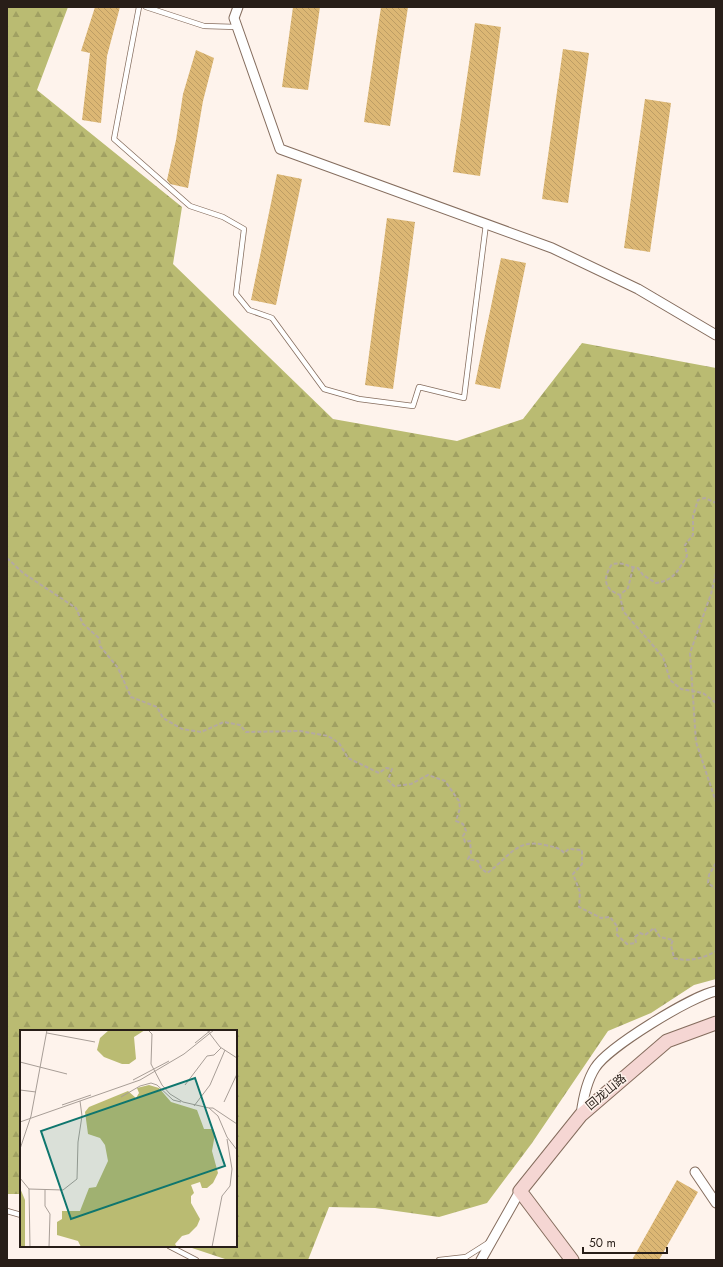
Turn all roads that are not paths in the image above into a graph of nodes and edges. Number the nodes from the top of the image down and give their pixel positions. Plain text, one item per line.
1 (139, 7) edge
2 (146, 7) edge
3 (238, 7) edge
4 (238, 27) junction
5 (486, 224) junction
6 (716, 335) edge
7 (716, 991) edge
8 (716, 1023) edge
9 (581, 1114) junction
10 (695, 1172) dead end
11 (520, 1191) junction
12 (716, 1203) edge
13 (7, 1211) edge
14 (20, 1215) edge
15 (490, 1242) junction
16 (171, 1247) edge
17 (196, 1260) edge
18 (439, 1260) edge
19 (481, 1260) edge
20 (572, 1260) edge

1 - 5 lane
2 - 4 lane
3 - 4 street
4 - 5 street
5 - 6 street
7 - 9 street
8 - 9 street, 回龙山路
9 - 11 street, 回龙山路
10 - 12 street
11 - 15 street
11 - 20 street
13 - 14 lane
15 - 18 lane
15 - 19 street
16 - 17 lane

